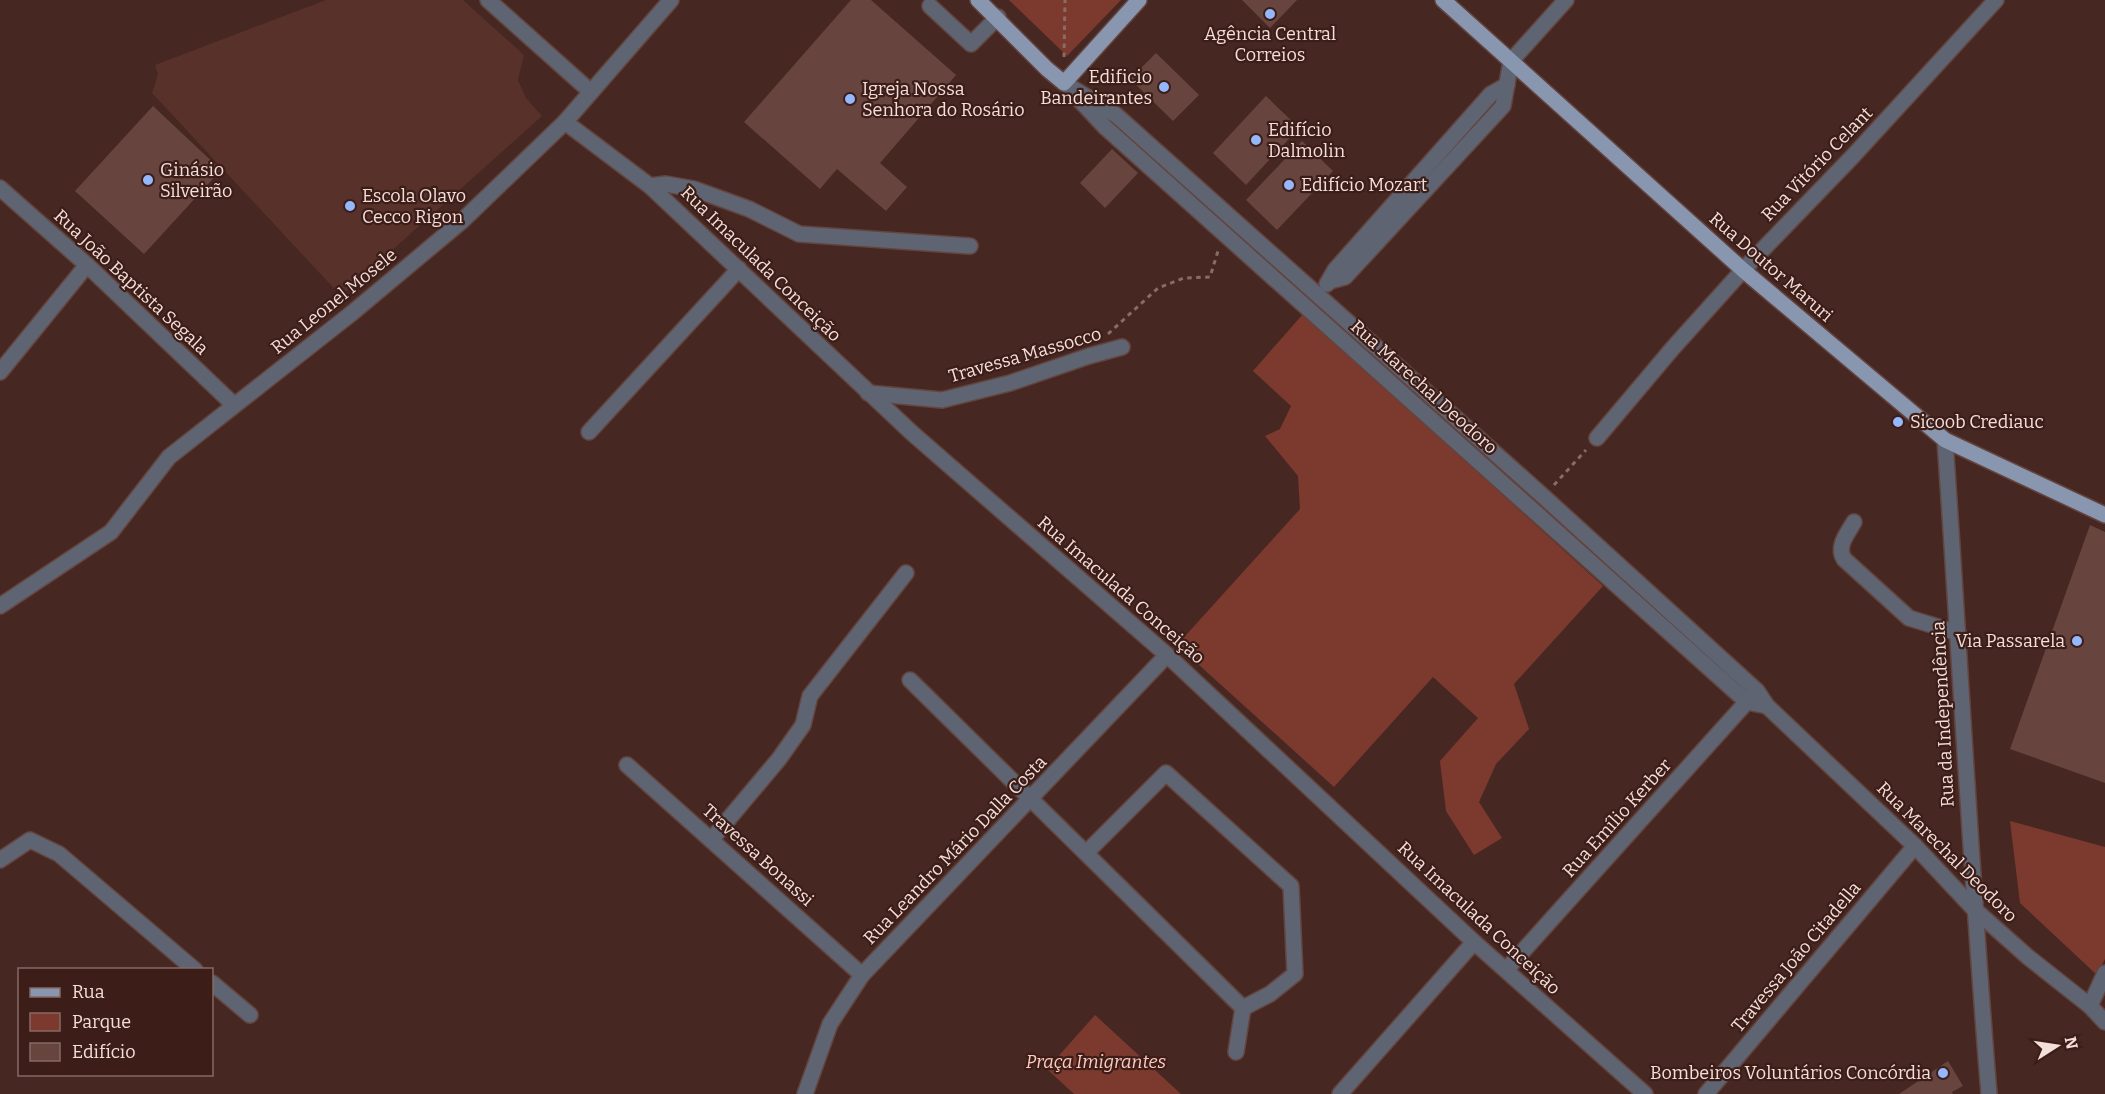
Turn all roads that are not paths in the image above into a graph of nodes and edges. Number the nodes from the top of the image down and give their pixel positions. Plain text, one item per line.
1 (489, 0) edge
2 (671, 0) edge
3 (978, 0) edge
4 (1139, 0) edge
5 (1443, 0) edge
6 (1566, 0) edge
7 (1996, 0) edge
8 (930, 6) dead end
9 (998, 17) junction
10 (1511, 61) junction
11 (1064, 83) junction
12 (591, 92) junction
13 (565, 122) junction
14 (650, 186) junction
15 (0, 188) edge
16 (970, 246) dead end
17 (87, 265) junction
18 (739, 269) junction
19 (1743, 270) junction
20 (1316, 294) junction
21 (1306, 307) junction
22 (1122, 348) dead end
23 (0, 372) edge
24 (868, 393) junction
25 (234, 405) junction
26 (589, 432) dead end
27 (1597, 438) road end
28 (1945, 440) junction
29 (2105, 515) edge
30 (1854, 522) dead end
31 (906, 573) dead end
32 (0, 606) edge
33 (1958, 633) junction
34 (1167, 655) junction
35 (910, 680) dead end
36 (1752, 696) junction
37 (627, 765) dead end
38 (1031, 798) junction
39 (711, 840) junction
40 (1915, 846) junction
41 (1086, 853) junction
42 (0, 860) edge
43 (1974, 909) junction
44 (1474, 942) junction
45 (194, 968) edge
46 (1506, 970) junction
47 (2105, 973) edge
48 (862, 975) junction
49 (213, 984) edge
50 (2090, 1006) junction
51 (1243, 1008) junction
52 (250, 1016) dead end
53 (2105, 1022) edge
54 (1236, 1052) dead end
55 (805, 1094) edge
56 (1341, 1094) edge
57 (1644, 1094) edge
58 (1706, 1094) edge
59 (1989, 1094) edge

1 - 12 street
2 - 12 street, Rua Leonel Mosele
3 - 9 main road, Rua Marechal Deodoro
4 - 11 main road
5 - 10 main road, Rua Doutor Maruri
6 - 10 street
7 - 19 street, Rua Vitório Celant
8 - 9 street
9 - 11 main road, Rua Marechal Deodoro
10 - 19 main road, Rua Doutor Maruri
10 - 20 street
11 - 20 street, Rua Marechal Deodoro
11 - 21 street, Rua Marechal Deodoro
12 - 13 street, Rua Leonel Mosele
13 - 14 street, Rua Imaculada Conceição
13 - 25 street, Rua Leonel Mosele
14 - 16 street
14 - 18 street, Rua Imaculada Conceição
15 - 17 street, Rua João Baptista Segala
17 - 23 street
17 - 25 street, Rua João Baptista Segala
18 - 24 street, Rua Imaculada Conceição
18 - 26 street
19 - 27 street, Rua Vitório Celant
19 - 28 main road, Rua Doutor Maruri
20 - 21 street
20 - 36 street, Rua Marechal Deodoro
21 - 36 street, Rua Marechal Deodoro
22 - 24 street, Travessa Massocco
24 - 34 street, Rua Imaculada Conceição
25 - 32 street, Rua Leonel Mosele
28 - 29 main road, Rua Doutor Maruri
28 - 33 street, Rua da Independência
30 - 33 street
31 - 39 street
33 - 43 street, Rua da Independência
34 - 38 street, Rua Leandro Mário Dalla Costa
34 - 44 street, Rua Imaculada Conceição
35 - 38 street
36 - 40 street, Rua Marechal Deodoro
36 - 46 street, Rua Emílio Kerber
37 - 39 street, Travessa Bonassi
38 - 41 street
38 - 48 street, Rua Leandro Mário Dalla Costa
39 - 48 street, Travessa Bonassi
40 - 43 street, Rua Marechal Deodoro
40 - 58 street, Travessa João Citadella
41 - 51 street
41 - 51 street
42 - 45 street
43 - 50 street, Rua Marechal Deodoro
43 - 59 street, Rua da Independência
44 - 46 street, Rua Imaculada Conceição
44 - 56 street
46 - 57 street, Rua Imaculada Conceição
47 - 50 street
48 - 55 street, Rua Leandro Mário Dalla Costa
49 - 52 street
50 - 53 street, Rua Marechal Deodoro
51 - 54 street

